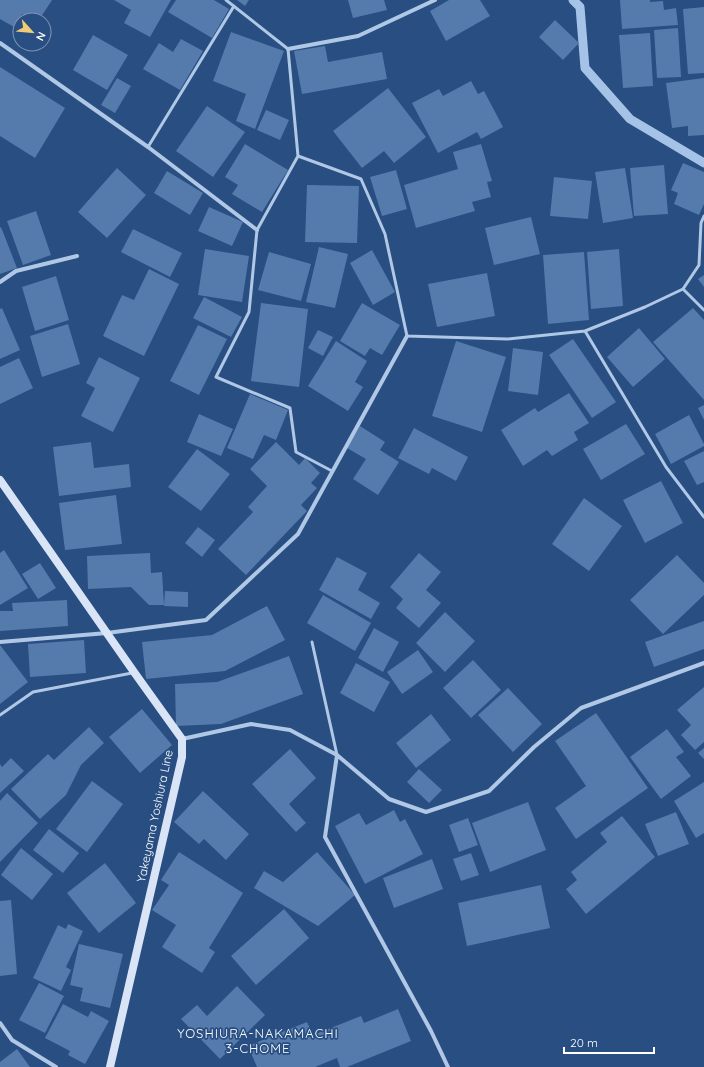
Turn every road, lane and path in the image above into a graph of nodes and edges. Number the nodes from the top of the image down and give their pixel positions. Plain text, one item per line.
1 (226, 0) edge
2 (435, 0) edge
3 (234, 6) junction
4 (0, 43) edge
5 (288, 49) junction
6 (148, 146) junction
7 (298, 156) junction
8 (704, 216) edge
9 (257, 230) junction
10 (77, 256) dead end
11 (0, 282) edge
12 (683, 289) junction
13 (704, 310) edge
14 (585, 331) junction
15 (407, 336) junction
16 (332, 470) junction
17 (0, 480) edge
18 (704, 517) edge
19 (107, 633) junction
20 (0, 642) edge
21 (312, 642) dead end
22 (704, 663) edge
23 (134, 672) junction
24 (0, 715) edge
25 (182, 739) junction
26 (338, 755) junction
27 (0, 1022) edge
28 (56, 1067) edge
29 (110, 1067) edge
30 (448, 1067) edge

1 - 3 lane
2 - 5 street
3 - 5 lane
3 - 6 lane
4 - 6 street
5 - 7 lane
6 - 9 street
7 - 9 lane
7 - 15 lane
8 - 12 lane
9 - 16 lane
10 - 11 street
12 - 13 lane
12 - 14 lane
14 - 15 lane
14 - 18 lane
15 - 16 street
16 - 19 street
17 - 19 main road, Yakeyama Yoshiura Line
19 - 20 street
19 - 23 main road, Yakeyama Yoshiura Line
21 - 26 lane
22 - 26 street
23 - 24 lane
23 - 25 main road, Yakeyama Yoshiura Line
25 - 26 street
25 - 29 main road, Yakeyama Yoshiura Line
26 - 30 street
27 - 28 street

